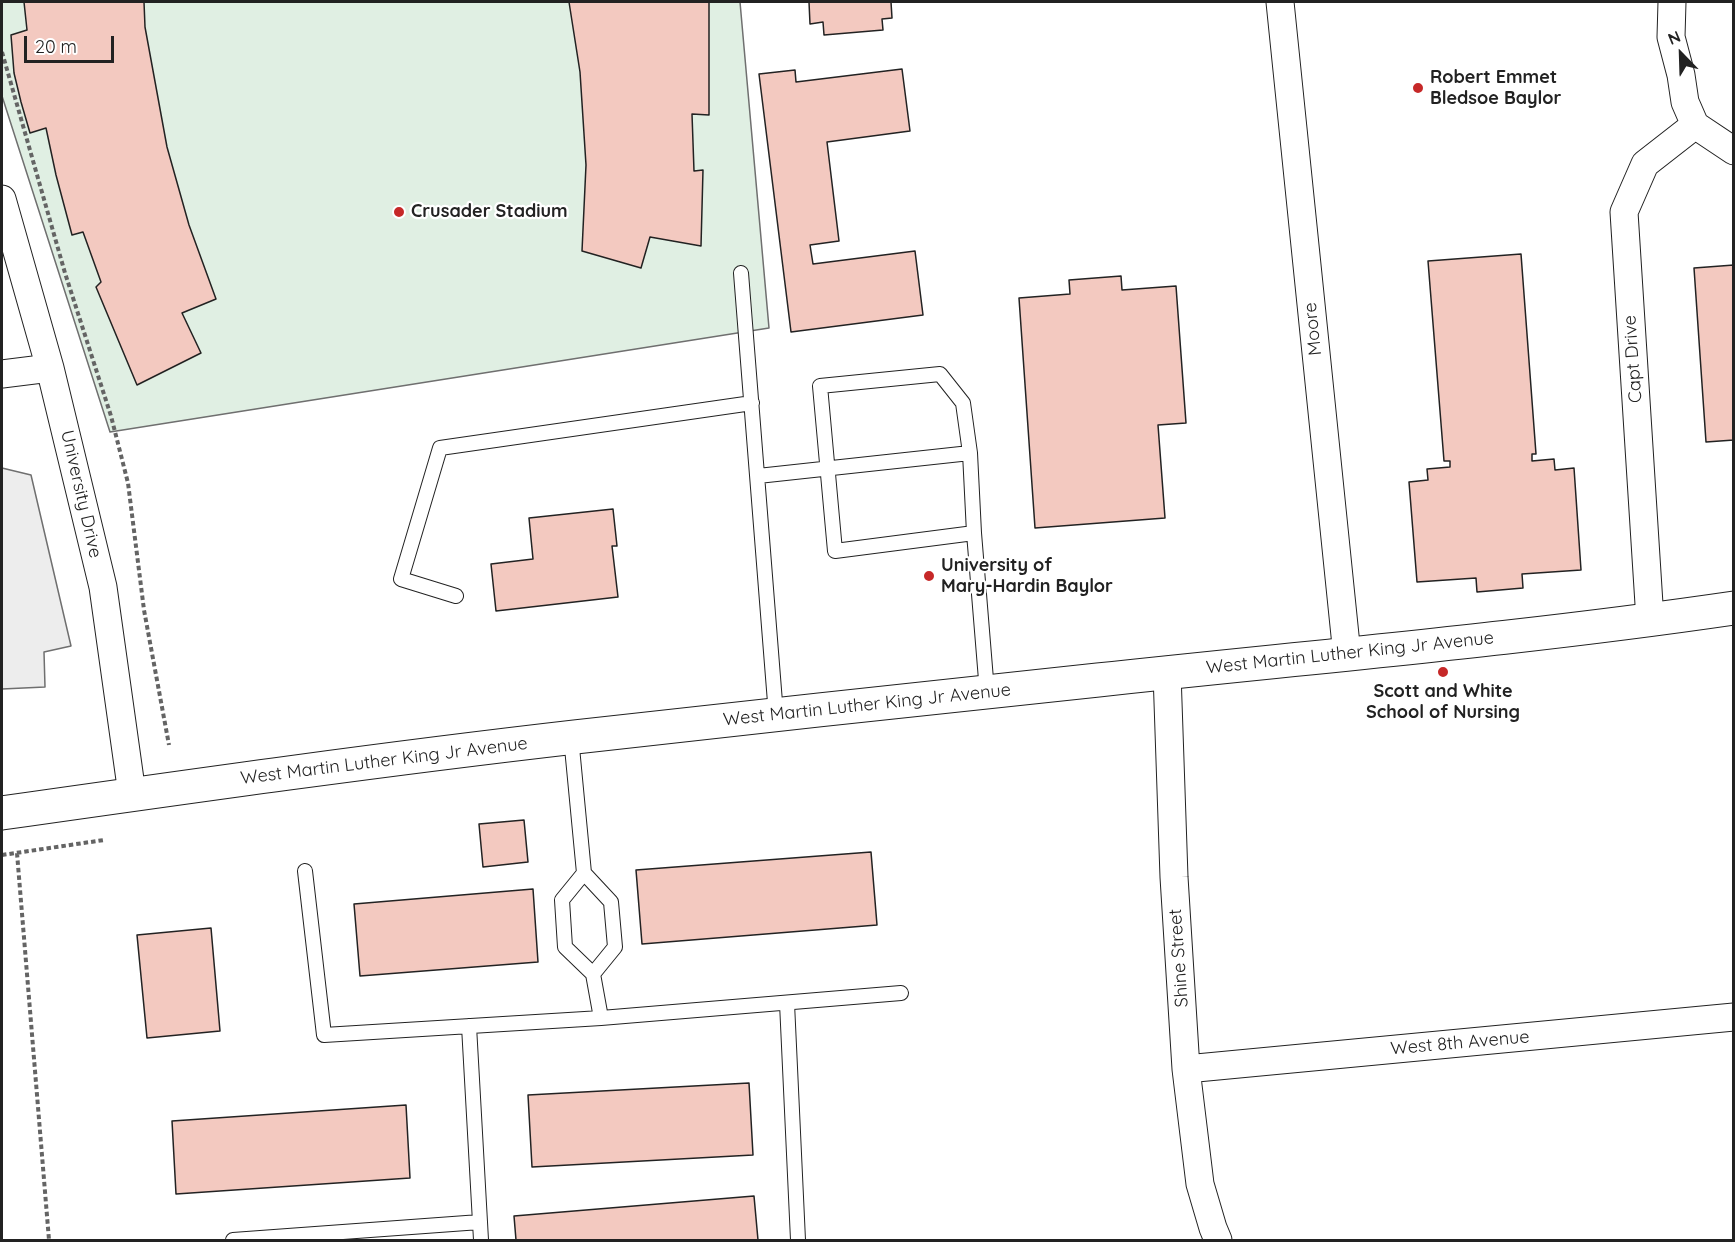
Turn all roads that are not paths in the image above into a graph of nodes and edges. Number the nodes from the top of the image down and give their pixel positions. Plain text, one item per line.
1 (1280, 2) edge
2 (1672, 2) edge
3 (1695, 125) junction
4 (1734, 151) edge
5 (2, 200) edge
6 (741, 273) dead end
7 (51, 368) junction
8 (2, 374) edge
9 (752, 403) junction
10 (970, 453) junction
11 (827, 468) junction
12 (758, 476) junction
13 (974, 533) junction
14 (456, 596) dead end
15 (1734, 608) edge
16 (1650, 620) junction
17 (1347, 656) junction
18 (1167, 673) junction
19 (987, 692) junction
20 (776, 715) junction
21 (571, 737) junction
22 (132, 794) junction
23 (2, 813) edge
24 (305, 871) dead end
25 (584, 873) junction
26 (593, 974) junction
27 (901, 993) dead end
28 (788, 1003) junction
29 (1734, 1017) edge
30 (601, 1018) junction
31 (469, 1026) junction
32 (1186, 1069) junction
33 (480, 1222) junction
34 (233, 1240) edge
35 (481, 1240) edge
36 (798, 1240) edge
37 (1218, 1240) edge

1 - 17 street, Moore
2 - 3 street
3 - 4 street
3 - 16 street, Capt Drive
5 - 7 street, University Drive
6 - 9 lane
7 - 8 street
7 - 22 street, University Drive
9 - 12 lane
9 - 14 lane
10 - 11 lane
10 - 11 lane
10 - 13 lane
11 - 12 lane
11 - 13 lane
12 - 20 lane
13 - 19 lane
15 - 16 street, West Martin Luther King Jr Avenue
16 - 17 street, West Martin Luther King Jr Avenue
17 - 18 street, West Martin Luther King Jr Avenue
18 - 19 street, West Martin Luther King Jr Avenue
18 - 32 street, Shine Street
19 - 20 street, West Martin Luther King Jr Avenue
20 - 21 street, West Martin Luther King Jr Avenue
21 - 22 street, West Martin Luther King Jr Avenue
21 - 25 lane
22 - 23 street, West Martin Luther King Jr Avenue
24 - 31 lane
25 - 26 lane
25 - 26 lane
26 - 30 lane
27 - 28 lane
28 - 30 lane
28 - 36 lane
29 - 32 street, West 8th Avenue
30 - 31 lane
31 - 33 lane
32 - 37 street, Shine Street
33 - 34 lane
33 - 35 lane

